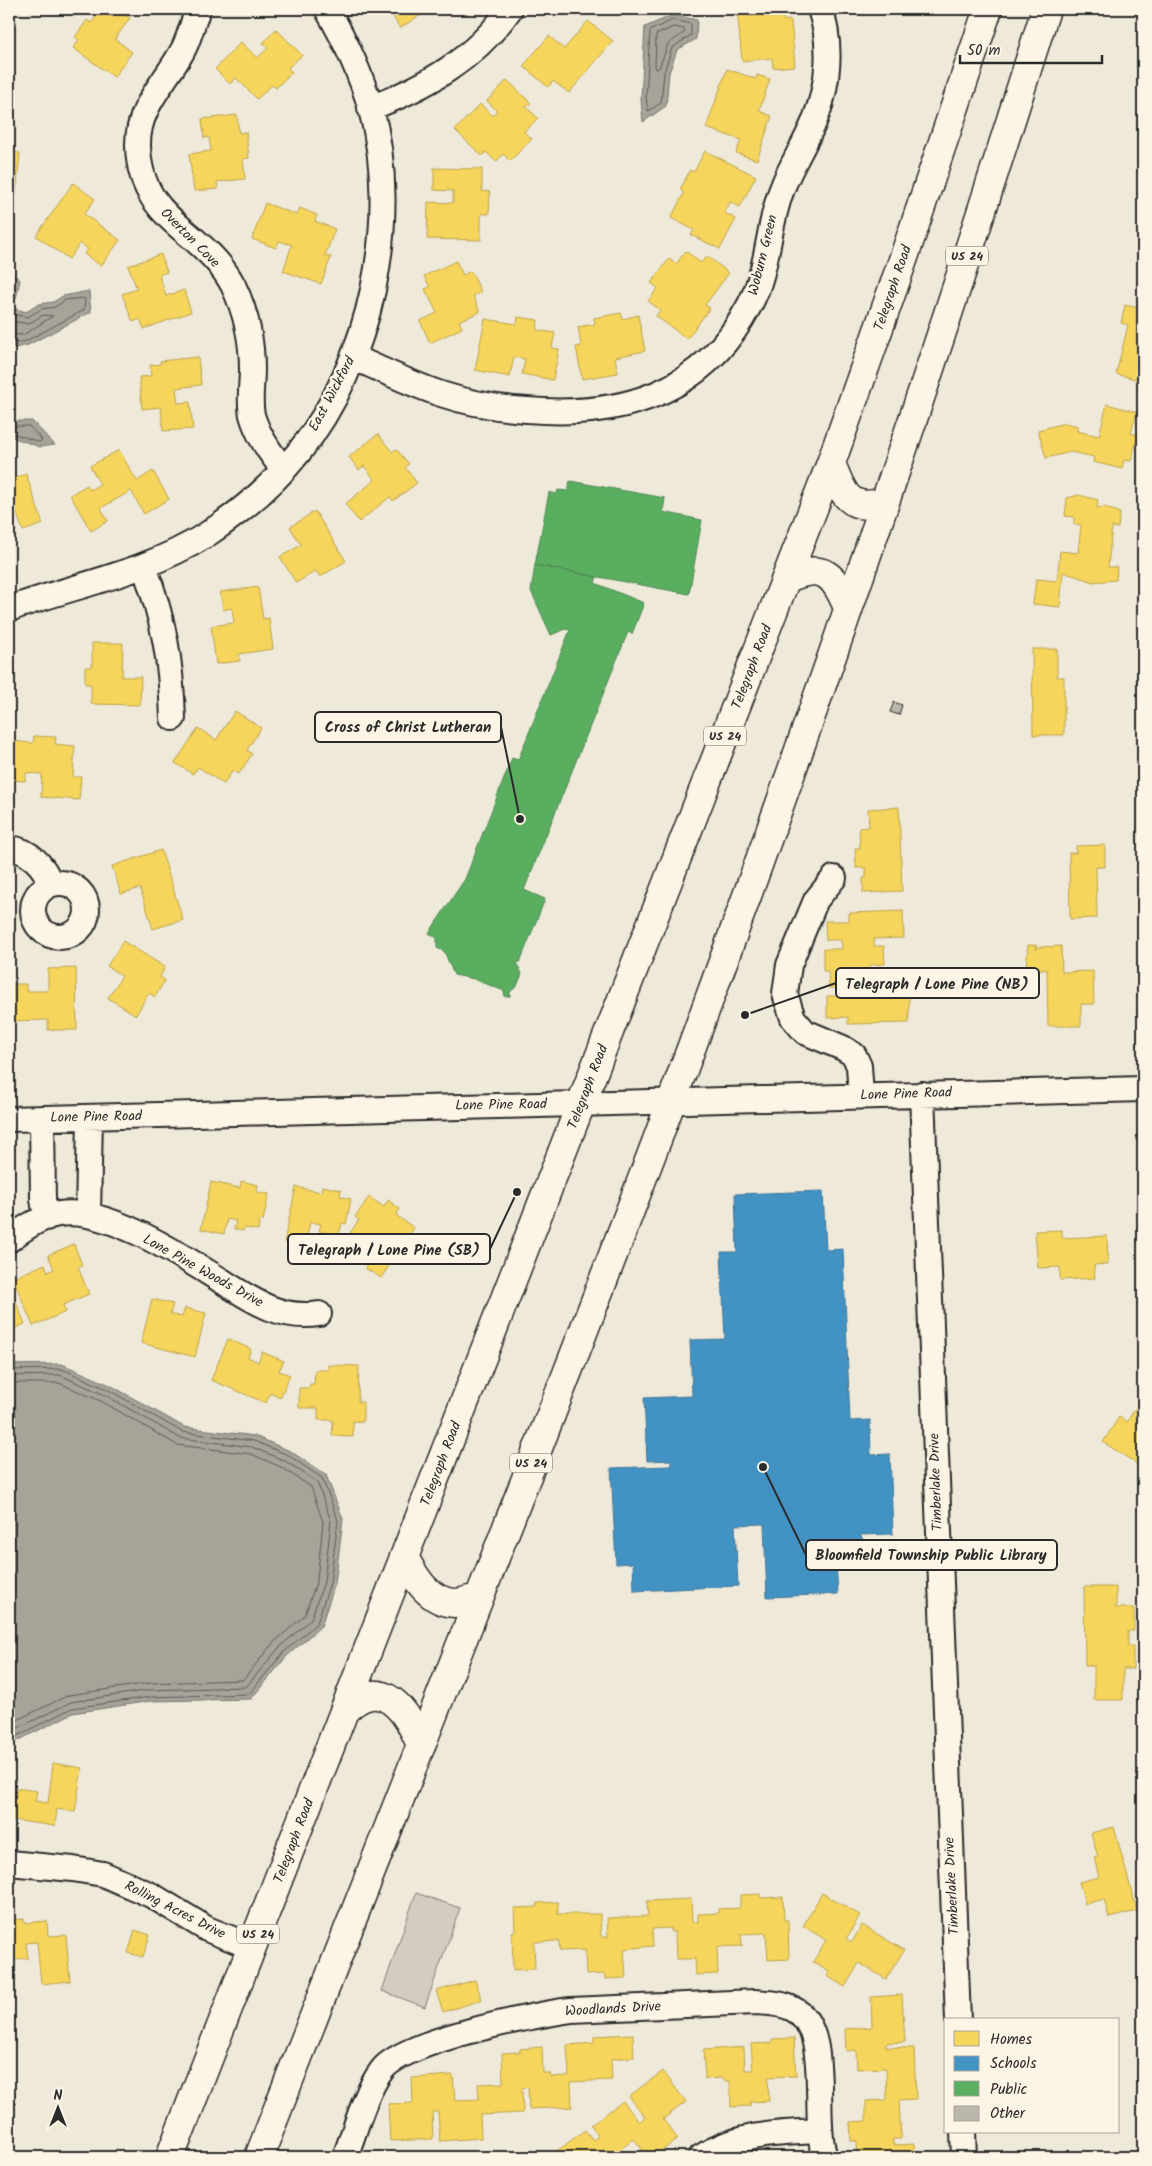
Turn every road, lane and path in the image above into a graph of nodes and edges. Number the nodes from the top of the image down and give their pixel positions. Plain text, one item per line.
1 (198, 9) edge
2 (327, 9) edge
3 (510, 9) edge
4 (820, 9) edge
5 (988, 9) edge
6 (1046, 9) edge
7 (370, 108) junction
8 (353, 357) junction
9 (831, 463) junction
10 (284, 470) junction
11 (885, 501) junction
12 (144, 566) junction
13 (786, 579) junction
14 (848, 608) junction
15 (9, 609) edge
16 (172, 718) dead end
17 (9, 848) edge
18 (834, 878) dead end
19 (51, 884) dead end
20 (1143, 1089) edge
21 (922, 1094) junction
22 (861, 1096) junction
23 (671, 1101) junction
24 (582, 1103) junction
25 (90, 1117) junction
26 (9, 1118) edge
27 (42, 1118) junction
28 (88, 1215) junction
29 (46, 1218) junction
30 (9, 1240) edge
31 (319, 1314) dead end
32 (404, 1557) junction
33 (478, 1598) junction
34 (344, 1710) junction
35 (421, 1745) junction
36 (9, 1864) edge
37 (252, 1947) junction
38 (958, 2018) edge
39 (818, 2131) junction
40 (963, 2134) edge
41 (170, 2157) edge
42 (259, 2157) edge
43 (345, 2157) edge
44 (701, 2157) edge
45 (825, 2157) edge
46 (964, 2157) edge

1 - 10 street, Overton Cove
2 - 7 street, East Wickford
3 - 7 street
4 - 8 street, Woburn Green
5 - 9 highway, Telegraph Road / US 24
6 - 11 highway, US 24
7 - 8 street, East Wickford
8 - 10 street, East Wickford
9 - 11 highway
9 - 13 highway, Telegraph Road / US 24
10 - 12 street, East Wickford
11 - 14 highway, US 24
12 - 15 street, East Wickford
12 - 16 street
13 - 14 highway
13 - 24 highway, Telegraph Road / US 24
14 - 23 highway, US 24
17 - 19 street
18 - 22 street
20 - 21 street, Lone Pine Road
21 - 22 street, Lone Pine Road
21 - 38 street, Timberlake Drive
22 - 23 street, Lone Pine Road
23 - 24 street, Lone Pine Road
23 - 33 highway, US 24
24 - 25 street, Lone Pine Road
24 - 32 highway, Telegraph Road / US 24
25 - 27 street, Lone Pine Road
25 - 28 street
26 - 27 street, Lone Pine Road
27 - 29 street
28 - 29 street, Lone Pine Woods Drive
28 - 31 street, Lone Pine Woods Drive
29 - 30 street, Lone Pine Woods Drive
32 - 33 highway
32 - 34 highway, Telegraph Road / US 24
33 - 35 highway, US 24
34 - 35 highway
34 - 37 highway, Telegraph Road / US 24
35 - 42 highway, US 24
36 - 37 street, Rolling Acres Drive
37 - 41 highway, Telegraph Road / US 24
39 - 43 street, Woodlands Drive
39 - 44 street
39 - 45 street, Woodlands Drive
40 - 46 street

